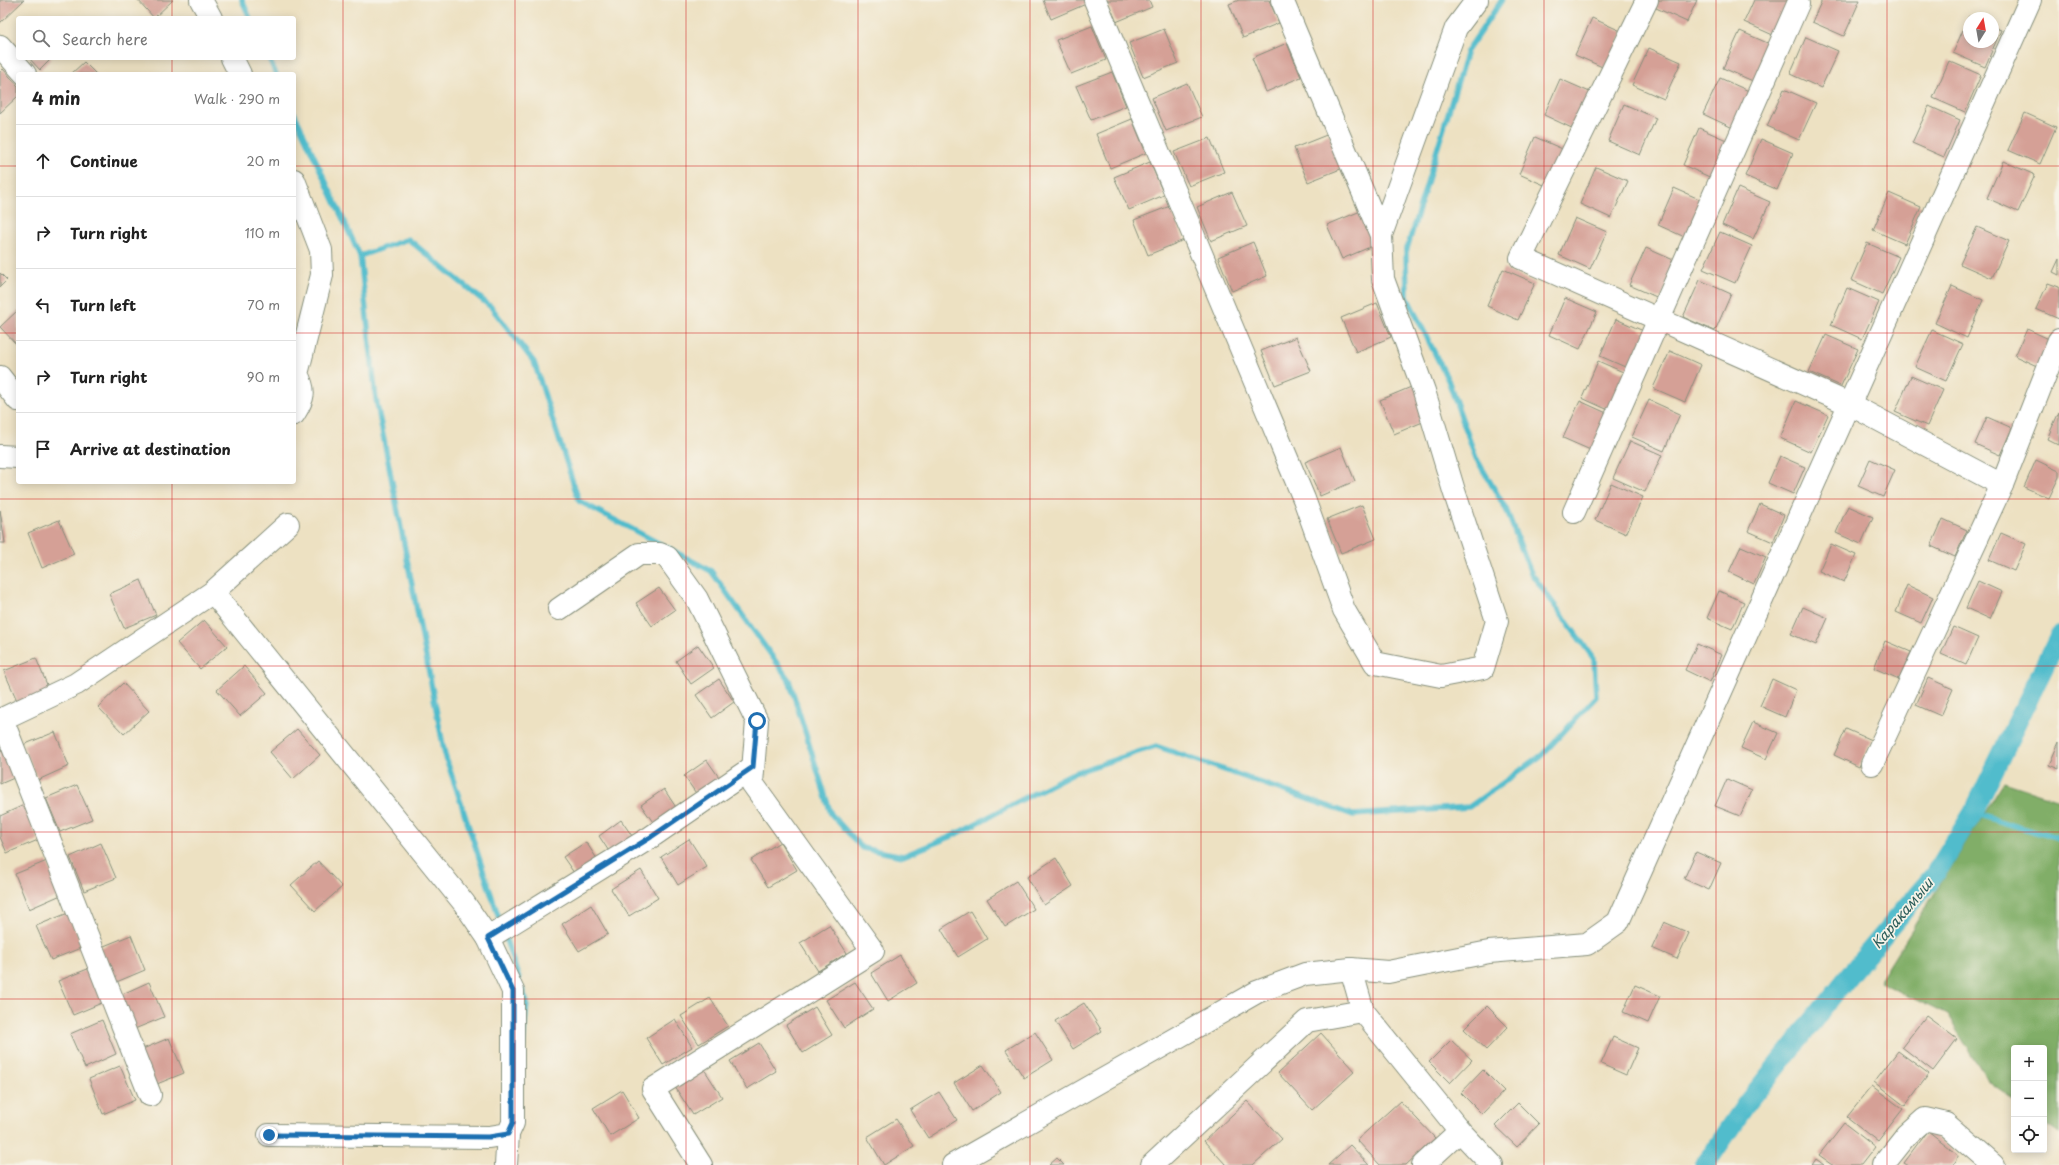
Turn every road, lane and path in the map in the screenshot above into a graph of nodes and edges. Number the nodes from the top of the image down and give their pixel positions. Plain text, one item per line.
1 (201, 0) edge
2 (1095, 0) edge
3 (1282, 0) edge
4 (1477, 0) edge
5 (1647, 0) edge
6 (2030, 0) edge
7 (1798, 4) dead end
8 (210, 16) edge
9 (0, 46) edge
10 (233, 60) edge
11 (24, 72) edge
12 (239, 72) edge
13 (296, 185) edge
14 (1381, 235) junction
15 (1659, 319) junction
16 (2059, 340) edge
17 (296, 372) edge
18 (0, 377) edge
19 (16, 397) edge
20 (1849, 404) junction
21 (296, 411) edge
22 (0, 456) edge
23 (16, 457) edge
24 (2002, 485) junction
25 (1574, 512) dead end
26 (288, 524) dead end
27 (213, 592) junction
28 (559, 609) dead end
29 (1, 719) edge
30 (1872, 764) dead end
31 (753, 767) junction
32 (488, 938) junction
33 (1350, 969) junction
34 (1363, 1011) junction
35 (150, 1094) dead end
36 (1460, 1131) junction
37 (508, 1134) junction
38 (269, 1135) dead end
39 (506, 1165) edge
40 (701, 1165) edge
41 (953, 1165) edge
42 (1152, 1165) edge
43 (1423, 1165) edge
44 (1492, 1165) edge
45 (1884, 1165) edge
46 (1993, 1165) edge

1 - 8 street
2 - 14 street
3 - 14 street
4 - 14 street
5 - 15 street
6 - 20 street
7 - 15 street
9 - 11 street
10 - 12 street
13 - 17 street
15 - 20 street
15 - 25 street
16 - 24 street
17 - 21 street
18 - 19 street
20 - 24 street
20 - 33 street
22 - 23 street
24 - 30 street
26 - 27 street
27 - 29 street
27 - 32 street
28 - 31 street
29 - 35 street
31 - 32 street
31 - 40 street
32 - 37 street
33 - 34 street
33 - 41 street
34 - 36 street
34 - 42 street
36 - 43 street
36 - 44 street
37 - 38 street
37 - 39 street
45 - 46 street

